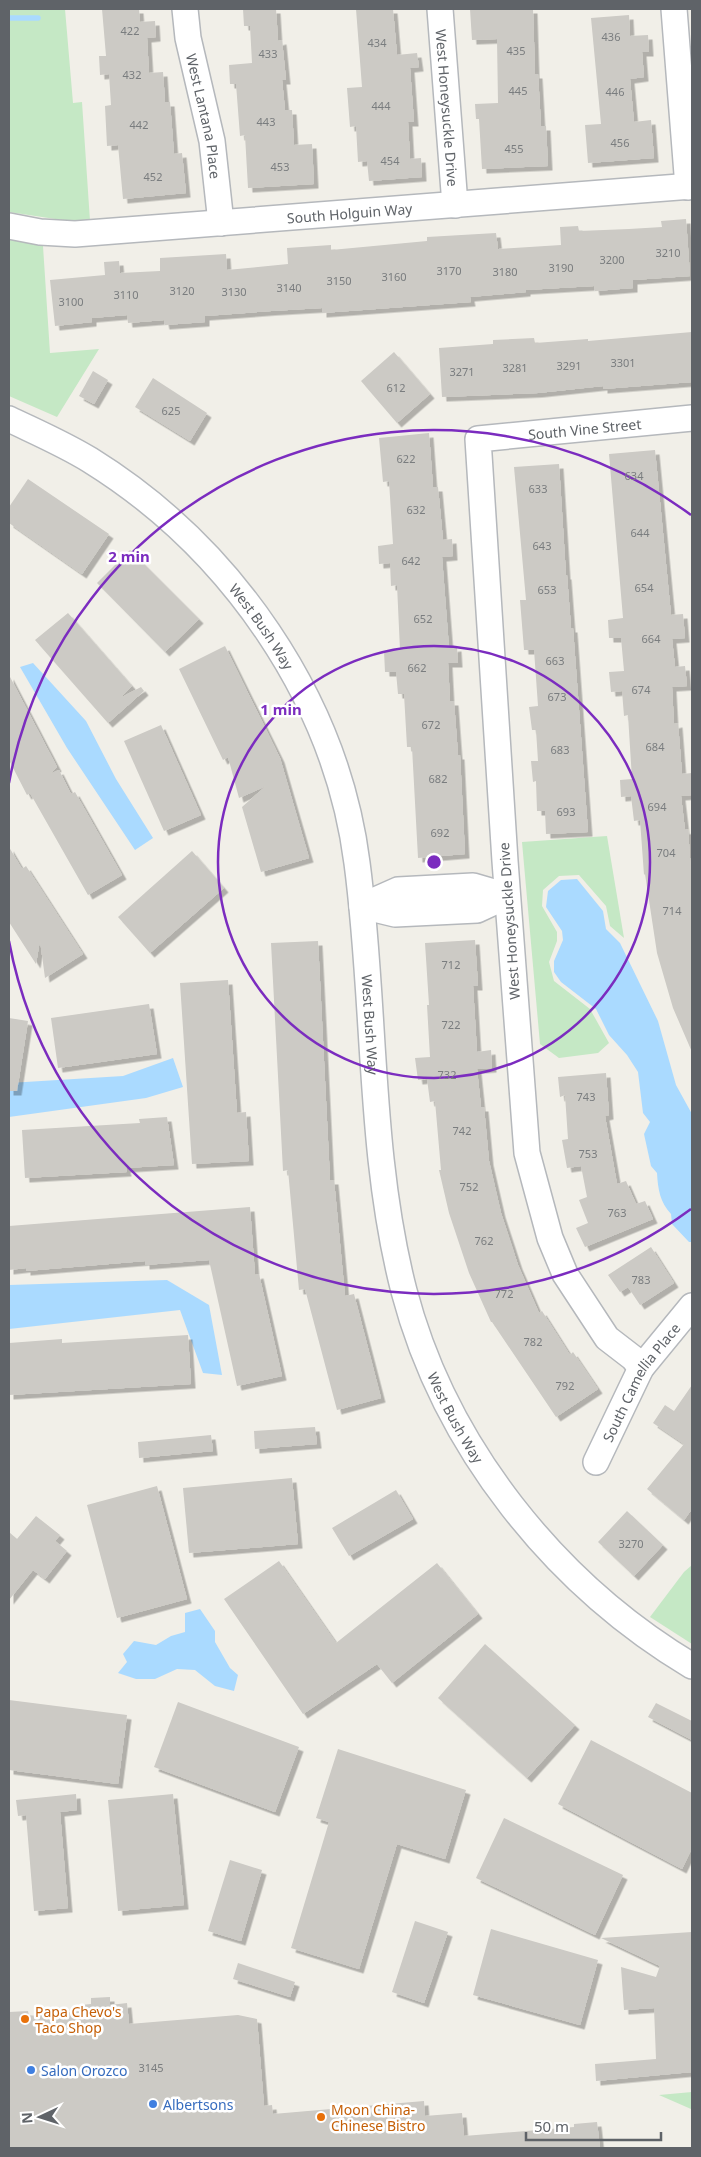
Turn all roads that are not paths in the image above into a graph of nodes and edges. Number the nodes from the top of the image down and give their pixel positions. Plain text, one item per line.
1 (185, 9) edge
2 (440, 9) edge
3 (674, 9) edge
4 (690, 187) edge
5 (455, 205) junction
6 (221, 223) junction
7 (9, 226) edge
8 (692, 418) edge
9 (9, 419) edge
10 (478, 439) joint
11 (507, 896) junction
12 (362, 906) junction
13 (692, 1306) edge
14 (641, 1368) junction
15 (596, 1462) dead end
16 (692, 1666) edge

1 - 6 street, West Lantana Place
2 - 5 street, West Honeysuckle Drive
3 - 4 street
4 - 5 street, South Holguin Way
5 - 6 street, South Holguin Way
6 - 7 street, South Holguin Way
8 - 10 street, South Vine Street
9 - 12 street, West Bush Way
10 - 11 street, West Honeysuckle Drive
11 - 12 street
11 - 14 street, West Honeysuckle Drive
12 - 16 street, West Bush Way
13 - 14 street, South Camellia Place
14 - 15 street, South Camellia Place

